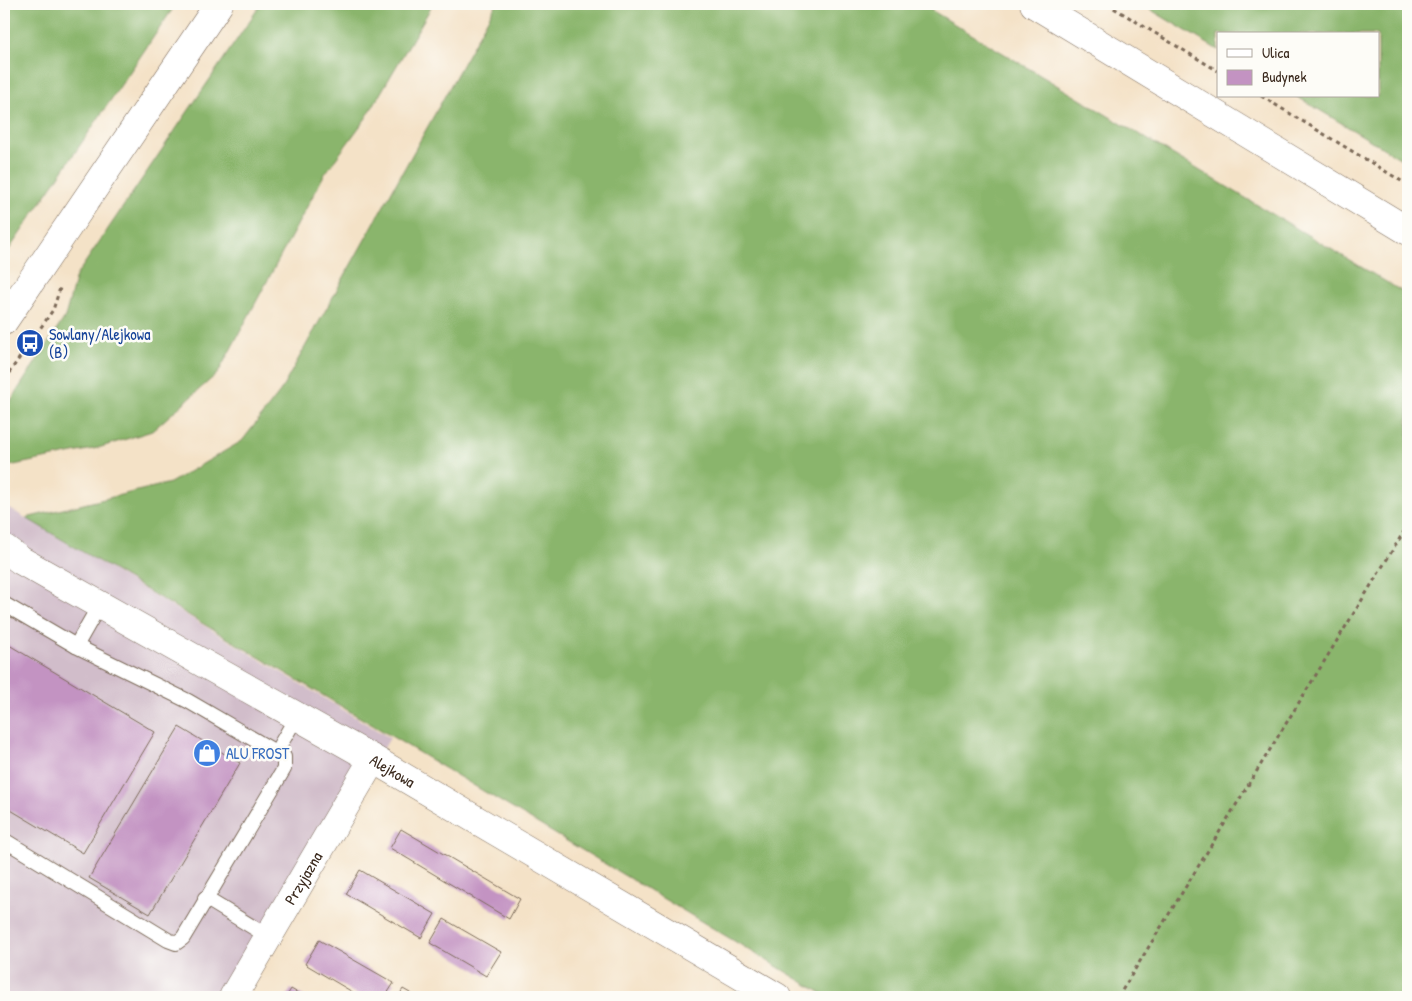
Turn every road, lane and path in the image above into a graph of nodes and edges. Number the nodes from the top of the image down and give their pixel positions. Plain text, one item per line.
1 (219, 4) edge
2 (1034, 4) edge
3 (1107, 4) edge
4 (1217, 70) edge
5 (1264, 98) edge
6 (1408, 185) edge
7 (1408, 231) edge
8 (4, 321) edge
9 (1408, 524) edge
10 (4, 548) edge
11 (4, 604) edge
12 (100, 604) junction
13 (76, 646) junction
14 (297, 716) junction
15 (276, 752) junction
16 (373, 759) junction
17 (4, 840) edge
18 (205, 898) junction
19 (268, 937) junction
20 (745, 989) edge
21 (233, 997) edge
22 (777, 997) edge
23 (1118, 997) edge

1 - 8 street
2 - 7 street
3 - 4 path
5 - 6 path
9 - 23 path
10 - 12 street, Alejkowa
11 - 13 lane
12 - 13 lane
12 - 14 street, Alejkowa
13 - 15 lane
14 - 15 lane
14 - 16 street, Alejkowa
15 - 18 lane
16 - 19 street, Przyjazna
16 - 20 street, Alejkowa
17 - 18 lane
18 - 19 lane
19 - 21 street, Przyjazna
20 - 22 street, Alejkowa

